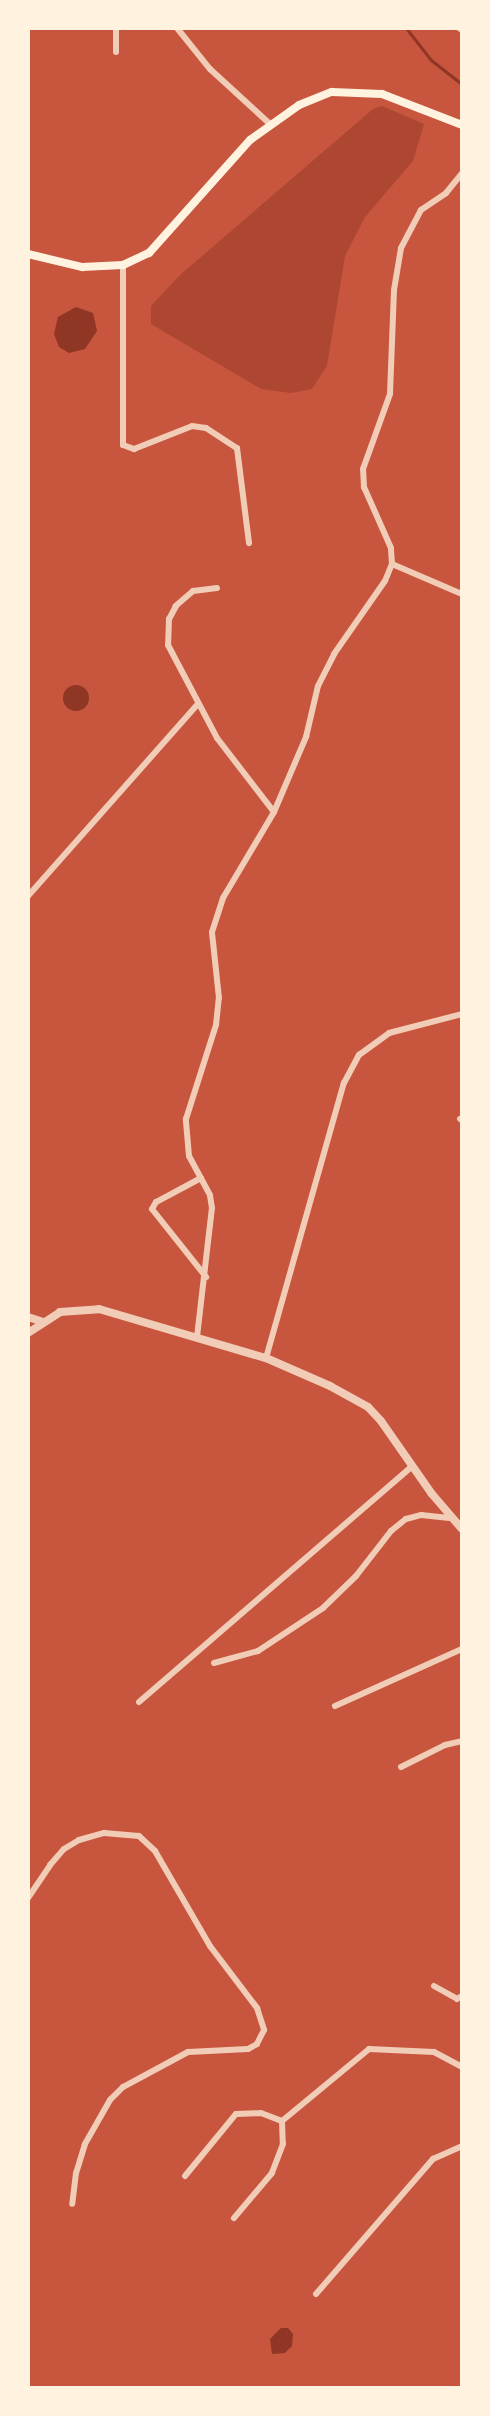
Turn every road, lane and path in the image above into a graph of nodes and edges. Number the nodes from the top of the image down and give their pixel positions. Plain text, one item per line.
1 (116, 28) edge
2 (177, 28) edge
3 (116, 52) dead end
4 (270, 124) junction
5 (462, 125) edge
6 (462, 173) edge
7 (28, 254) edge
8 (123, 265) junction
9 (249, 543) dead end
10 (392, 564) junction
11 (217, 588) dead end
12 (462, 594) edge
13 (197, 705) junction
14 (274, 812) junction
15 (28, 896) edge
16 (462, 1014) edge
17 (201, 1178) junction
18 (207, 1278) junction
19 (28, 1317) edge
20 (43, 1322) junction
21 (28, 1333) edge
22 (197, 1337) junction
23 (266, 1358) junction
24 (412, 1466) junction
25 (452, 1518) junction
26 (462, 1529) edge
27 (462, 1648) edge
28 (214, 1663) dead end
29 (139, 1702) dead end
30 (335, 1706) dead end
31 (462, 1741) edge
32 (401, 1767) dead end
33 (30, 1894) edge
34 (434, 1986) dead end
35 (462, 1996) edge
36 (462, 2067) edge
37 (282, 2121) junction
38 (462, 2146) edge
39 (185, 2176) dead end
40 (72, 2204) dead end
41 (234, 2218) dead end
42 (316, 2294) dead end

1 - 3 street
2 - 4 street
4 - 5 main road
4 - 8 main road
6 - 10 street
7 - 8 main road
8 - 9 street
10 - 12 street
10 - 14 street
11 - 13 street
13 - 14 street
13 - 15 street
14 - 17 street
16 - 23 street
17 - 18 street
17 - 18 street
18 - 22 street
19 - 20 street
20 - 21 street
20 - 22 street
22 - 23 street
23 - 24 street
24 - 25 street
24 - 29 street
25 - 26 street
25 - 28 street
27 - 30 street
31 - 32 street
33 - 40 street
34 - 35 street
36 - 37 street
37 - 39 street
37 - 41 street
38 - 42 street

